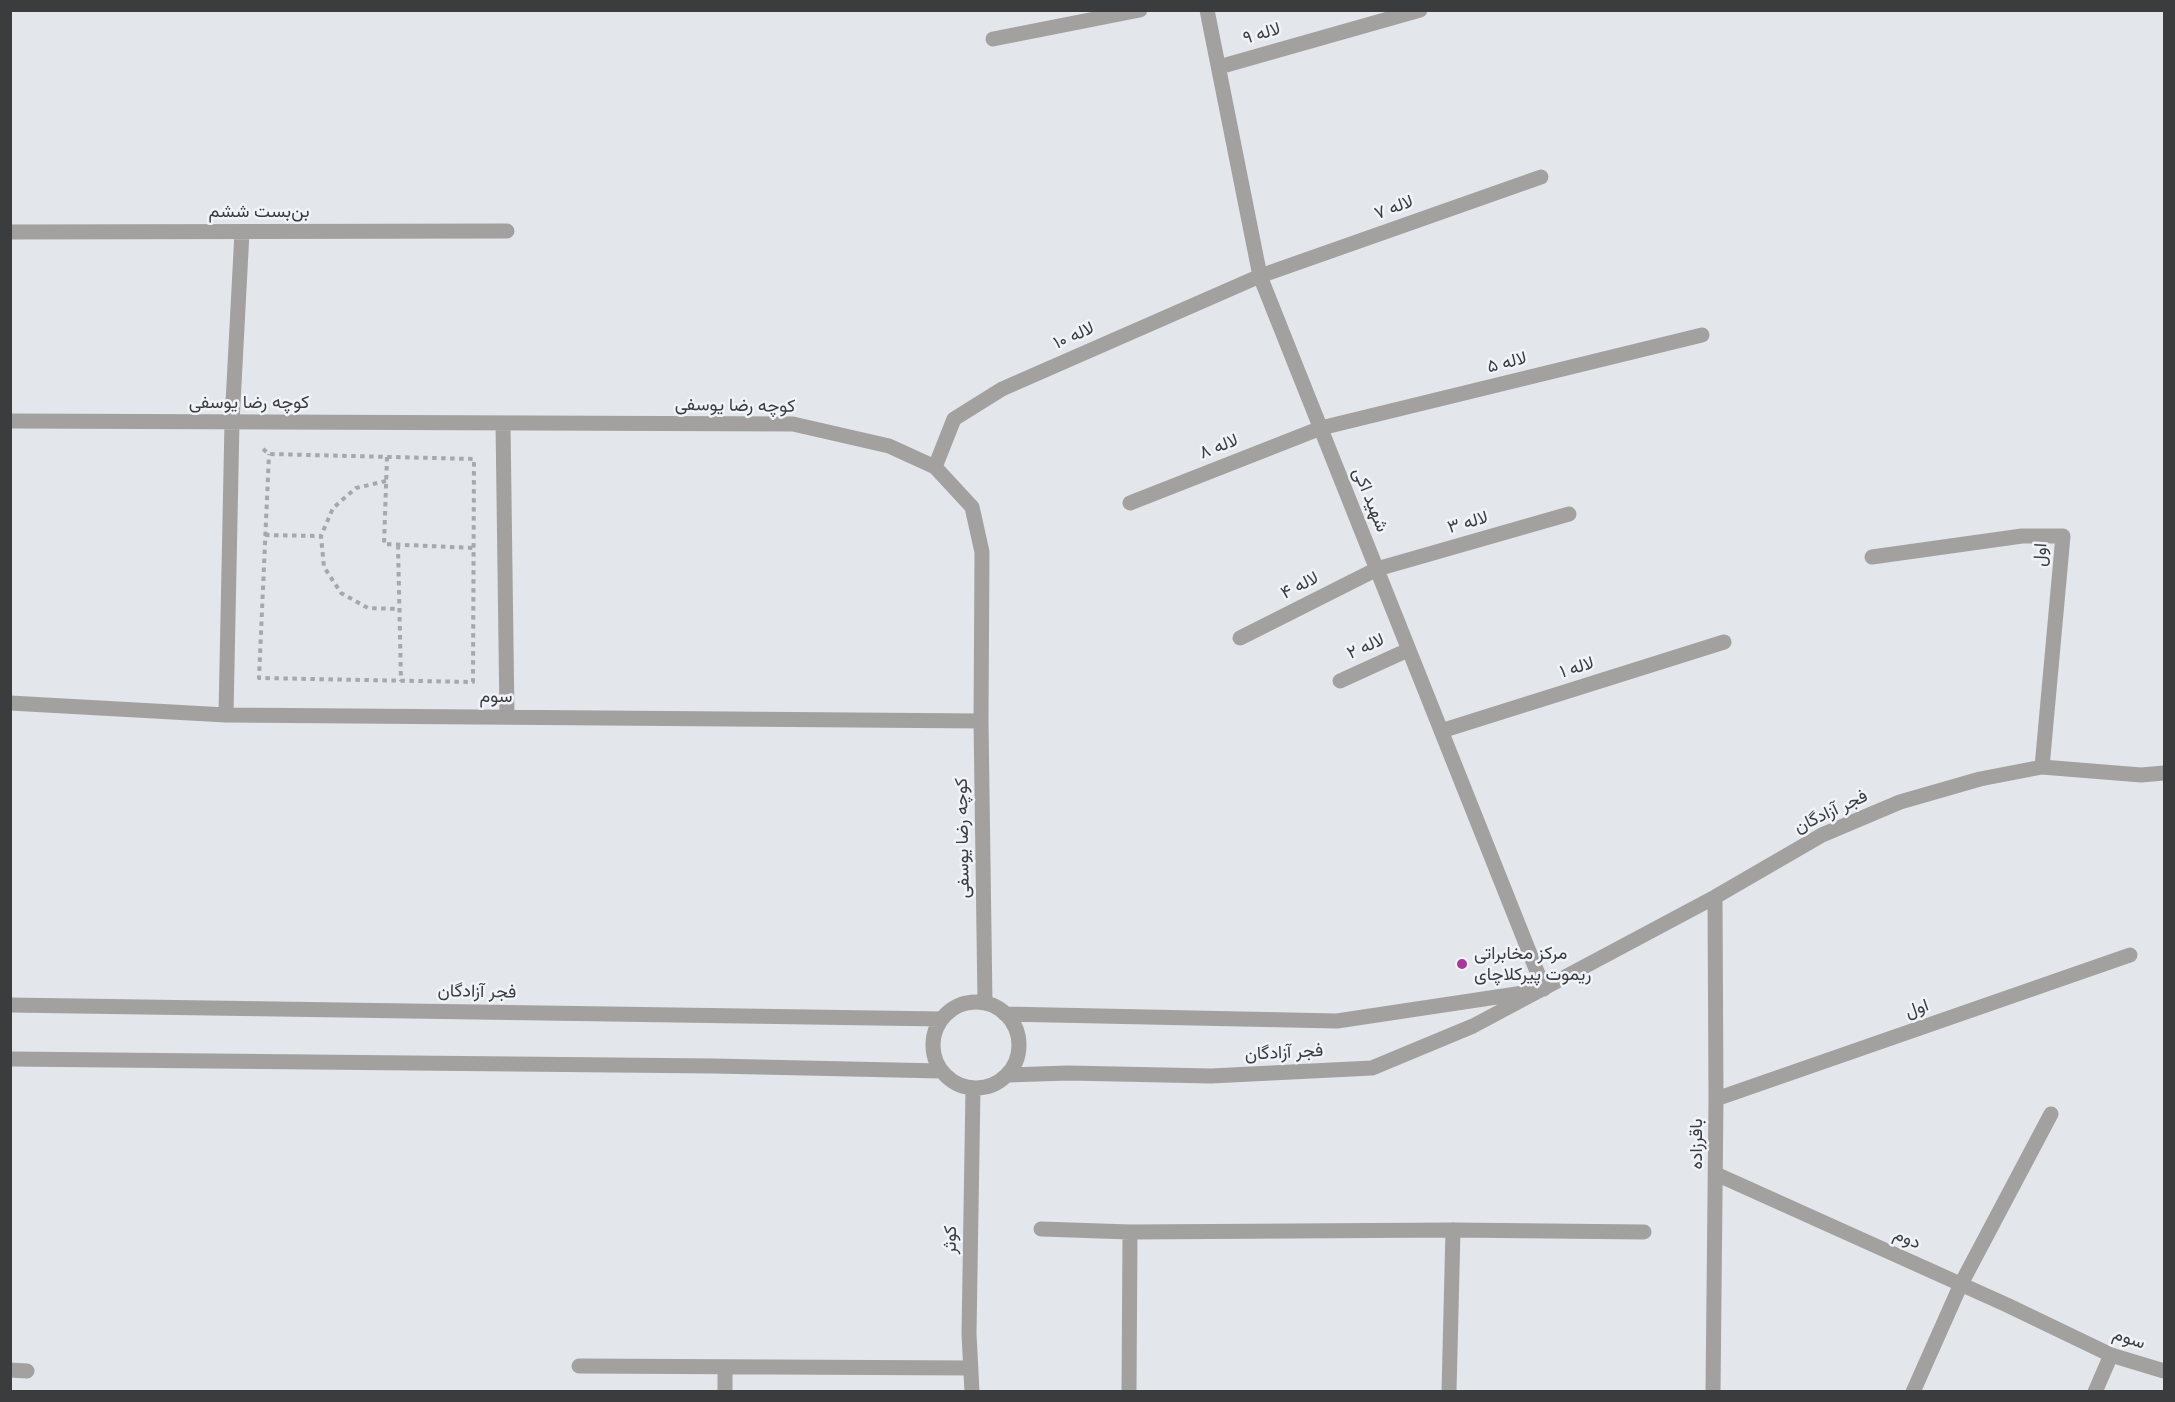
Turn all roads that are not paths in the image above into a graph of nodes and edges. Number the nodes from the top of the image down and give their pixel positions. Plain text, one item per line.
1 (1140, 10) edge
2 (1207, 10) edge
3 (1420, 10) edge
4 (993, 39) dead end
5 (1219, 67) junction
6 (1541, 177) dead end
7 (507, 231) dead end
8 (10, 232) edge
9 (242, 232) junction
10 (1260, 276) junction
11 (1702, 334) dead end
12 (10, 421) edge
13 (232, 422) junction
14 (503, 423) junction
15 (1321, 428) junction
16 (936, 466) junction
17 (1130, 502) dead end
18 (1569, 514) dead end
19 (1872, 557) dead end
20 (1377, 569) junction
21 (1240, 638) dead end
22 (1724, 642) dead end
23 (1408, 650) junction
24 (1340, 681) dead end
25 (10, 703) edge
26 (226, 714) junction
27 (507, 717) junction
28 (981, 721) junction
29 (1442, 731) junction
30 (2042, 767) junction
31 (2164, 773) edge
32 (1715, 897) junction
33 (2130, 956) dead end
34 (1544, 989) junction
35 (985, 1003) junction
36 (10, 1005) edge
37 (1005, 1014) junction
38 (942, 1018) junction
39 (10, 1059) edge
40 (941, 1071) junction
41 (1008, 1075) junction
42 (973, 1089) junction
43 (1716, 1099) junction
44 (2051, 1114) dead end
45 (1716, 1174) junction
46 (1041, 1229) dead end
47 (1454, 1230) junction
48 (1130, 1232) junction
49 (1644, 1232) dead end
50 (1961, 1284) junction
51 (2082, 1340) joint
52 (2111, 1355) junction
53 (579, 1366) dead end
54 (725, 1367) junction
55 (971, 1368) junction
56 (10, 1370) edge
57 (27, 1371) dead end
58 (2164, 1371) edge
59 (725, 1392) edge
60 (972, 1392) edge
61 (1129, 1392) edge
62 (1449, 1392) edge
63 (1713, 1392) edge
64 (1913, 1392) edge
65 (2095, 1392) edge

1 - 4 street
2 - 5 street, شهید اکی
3 - 5 street, لاله ۹
5 - 10 street, شهید اکی
6 - 10 street, لاله ۷
7 - 9 street, بن‌بست ششم
8 - 9 street, بن‌بست ششم
9 - 13 street
10 - 15 street, شهید اکی
10 - 16 street, لاله ۱۰
11 - 15 street, لاله ۵
12 - 13 street, کوچه رضا یوسفی
13 - 14 street, کوچه رضا یوسفی
13 - 26 street
14 - 16 street, کوچه رضا یوسفی
14 - 27 street
15 - 17 street, لاله ۸
15 - 20 street, شهید اکی
16 - 28 street, کوچه رضا یوسفی
18 - 20 street, لاله ۳
19 - 30 street, اول
20 - 21 street, لاله ۴
20 - 23 street, شهید اکی
22 - 29 street, لاله ۱
23 - 24 street, لاله ۲
23 - 29 street, شهید اکی
25 - 26 street, سوم
26 - 27 street, سوم
27 - 28 street, سوم
28 - 35 street, کوچه رضا یوسفی
29 - 34 street, شهید اکی
30 - 31 street, فجر آزادگان
30 - 32 street, فجر آزادگان
32 - 34 street, فجر آزادگان
32 - 43 street, باقرزاده
33 - 43 street, اول
34 - 37 street, فجر آزادگان
34 - 41 street, فجر آزادگان
35 - 37 street
35 - 38 street
36 - 38 street, فجر آزادگان
37 - 41 street
38 - 40 street
39 - 40 street
40 - 42 street
41 - 42 street
42 - 55 street, کوثر
43 - 45 street, باقرزاده
44 - 50 street
45 - 50 street, دوم
45 - 63 street, باقرزاده
46 - 48 street
47 - 48 street
47 - 49 street
47 - 62 street
48 - 61 street
50 - 51 street, دوم
50 - 64 street
51 - 52 street, سوم
52 - 58 street, سوم
52 - 65 street
53 - 54 street
54 - 55 street
54 - 59 street
55 - 60 street, کوثر
56 - 57 street

